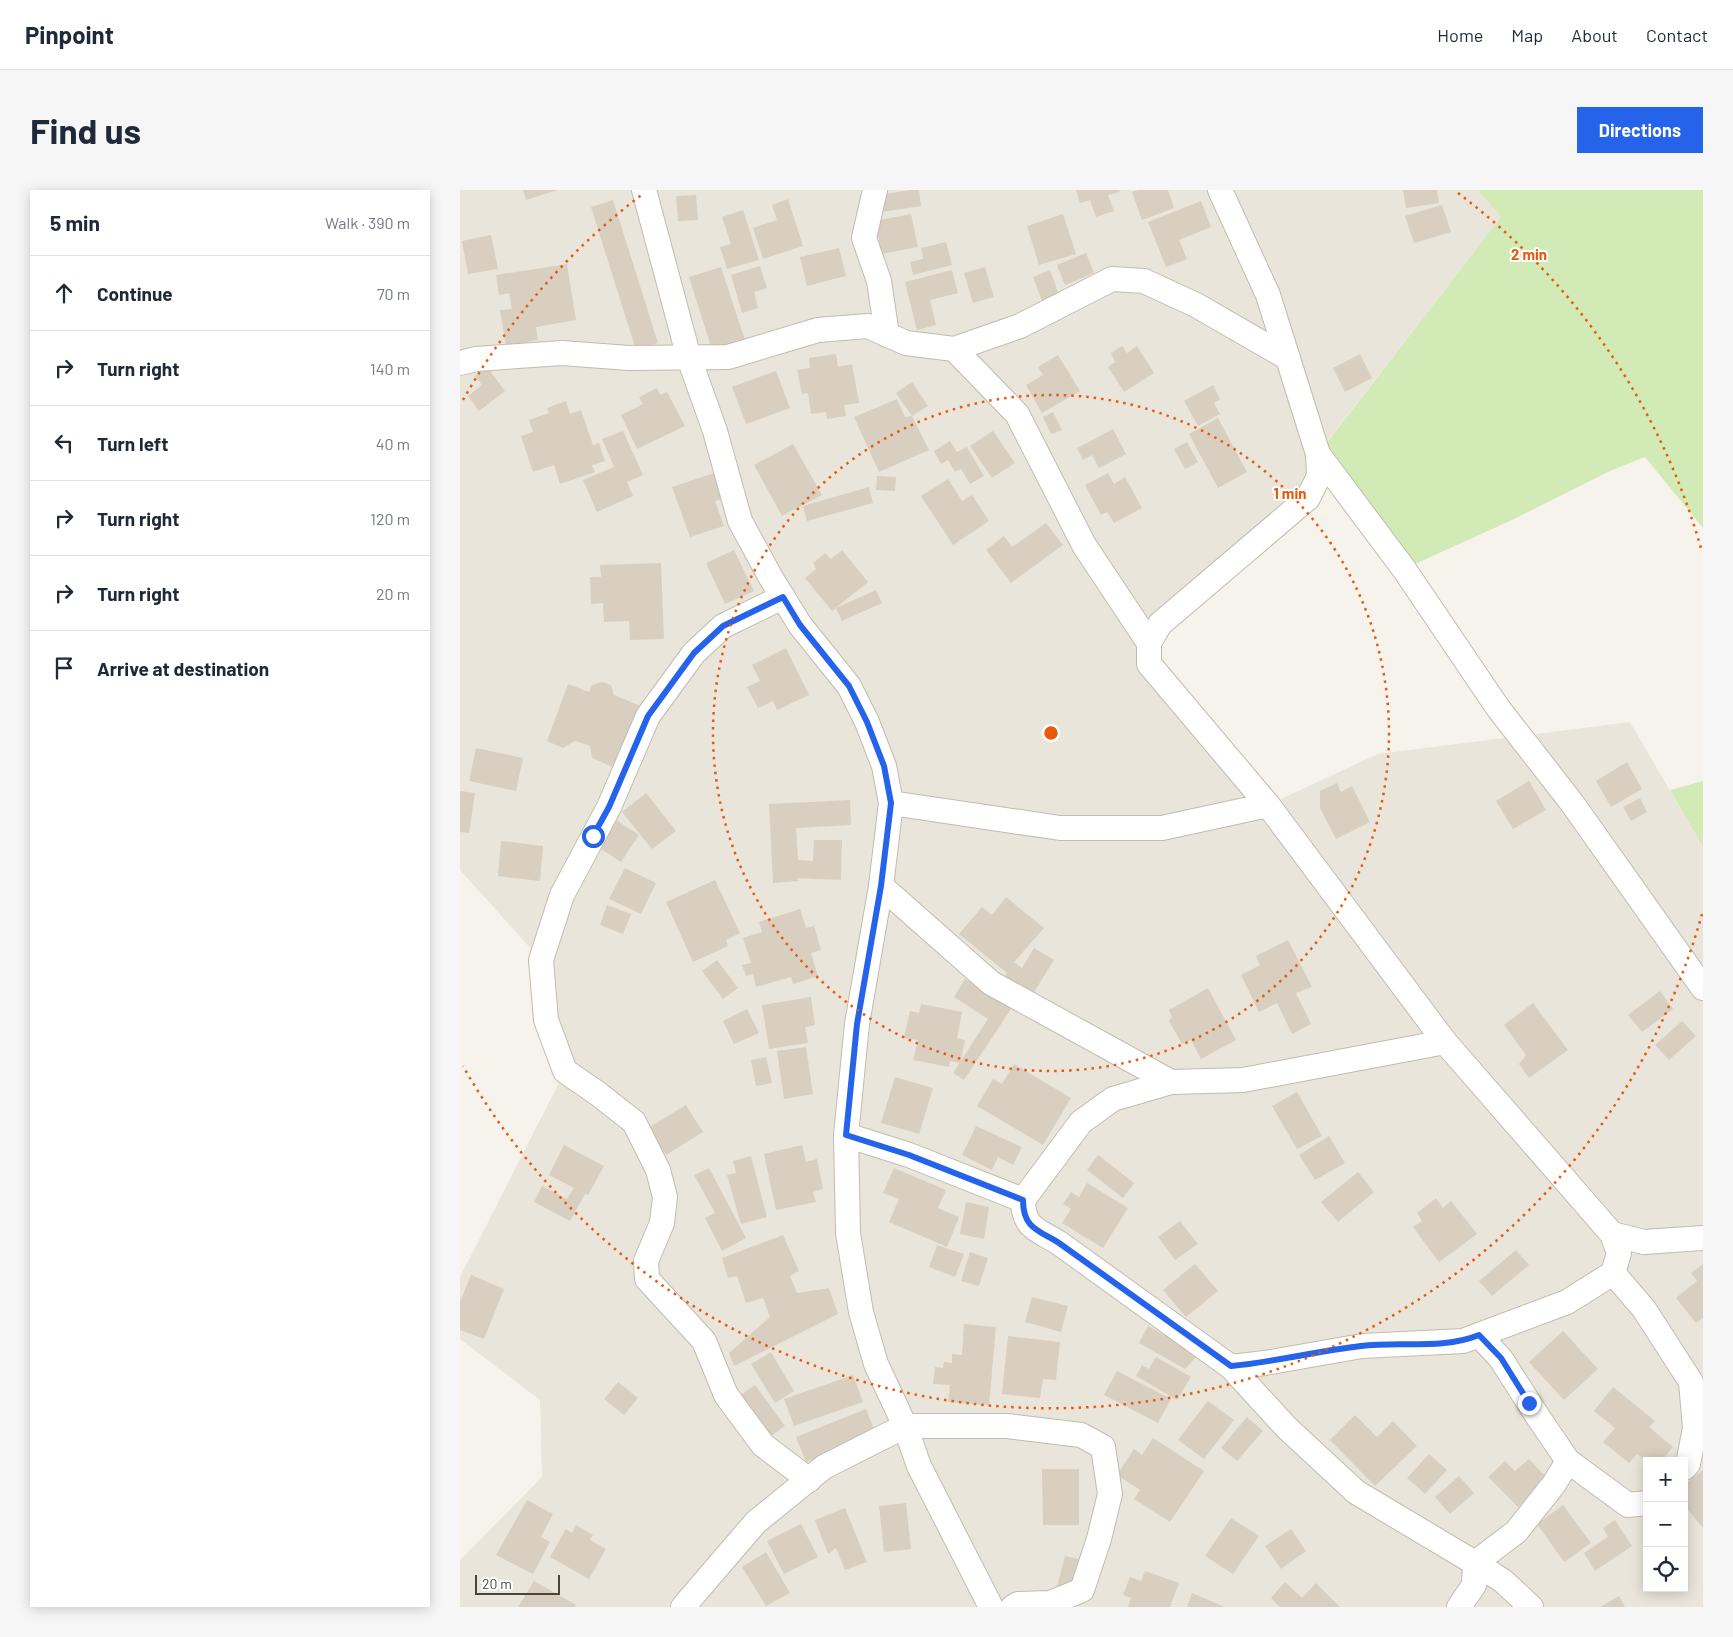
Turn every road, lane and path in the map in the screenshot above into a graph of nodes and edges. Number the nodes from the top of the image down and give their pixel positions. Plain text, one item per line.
1 (644, 190) edge
2 (875, 190) edge
3 (1220, 190) edge
4 (887, 335) junction
5 (954, 349) junction
6 (690, 358) junction
7 (1288, 358) junction
8 (460, 363) edge
9 (1318, 454) junction
10 (783, 597) junction
11 (1148, 642) junction
12 (891, 803) junction
13 (1268, 806) junction
14 (881, 886) junction
15 (1703, 988) edge
16 (1445, 1042) junction
17 (1171, 1082) junction
18 (846, 1135) junction
19 (1023, 1200) junction
20 (1612, 1234) junction
21 (1703, 1238) edge
22 (1613, 1273) junction
23 (1479, 1335) junction
24 (1231, 1366) junction
25 (1698, 1402) edge
26 (905, 1426) junction
27 (1568, 1461) junction
28 (1688, 1464) edge
29 (809, 1480) junction
30 (1643, 1503) edge
31 (1475, 1563) junction
32 (683, 1607) edge
33 (991, 1607) edge
34 (1013, 1607) edge
35 (1459, 1607) edge
36 (1531, 1607) edge

1 - 6 street
2 - 4 street
3 - 7 street
4 - 5 street
4 - 6 street
5 - 7 street
5 - 11 street
6 - 8 street
6 - 10 street
7 - 9 street
9 - 11 street
9 - 15 street
10 - 12 street
10 - 29 street
11 - 13 street
12 - 13 street
12 - 14 street
13 - 16 street
14 - 17 street
14 - 18 street
16 - 17 street
16 - 20 street
17 - 19 street
18 - 19 street
18 - 26 street
19 - 24 street
20 - 21 street
20 - 22 street
22 - 23 street
22 - 25 street
23 - 24 street
23 - 27 street
24 - 31 street
25 - 28 street
26 - 29 street
26 - 33 street
26 - 34 street
27 - 30 street
27 - 31 street
29 - 32 street
31 - 35 street
31 - 36 street

